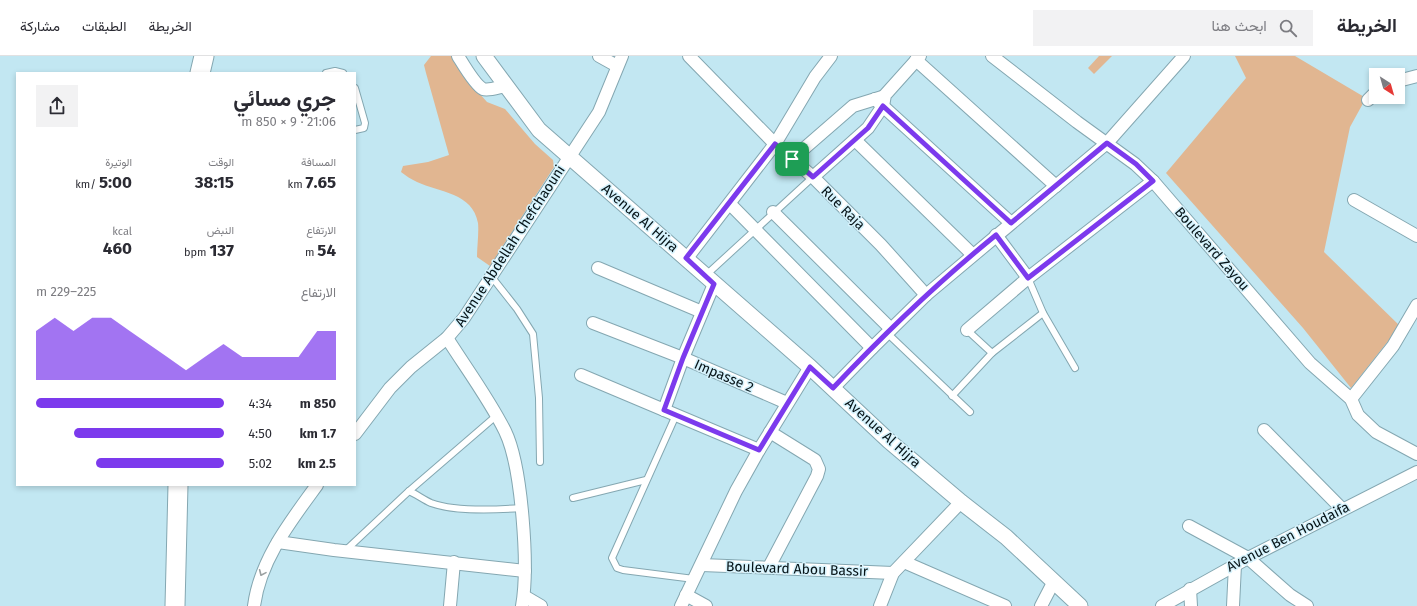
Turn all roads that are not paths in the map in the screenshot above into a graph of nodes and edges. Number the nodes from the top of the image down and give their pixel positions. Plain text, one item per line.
1 (204, 56) edge
2 (458, 56) edge
3 (484, 56) edge
4 (599, 56) edge
5 (690, 56) edge
6 (831, 56) edge
7 (992, 56) edge
8 (1184, 56) edge
9 (918, 58) edge
10 (620, 61) edge
11 (200, 72) edge
12 (1417, 76) edge
13 (1405, 79) edge
14 (505, 86) junction
15 (356, 92) edge
16 (881, 100) junction
17 (356, 130) edge
18 (855, 140) junction
19 (1107, 143) junction
20 (775, 144) junction
21 (568, 157) junction
22 (792, 159) junction
23 (813, 177) junction
24 (1153, 181) junction
25 (1056, 186) junction
26 (1354, 200) dead end
27 (730, 204) junction
28 (773, 212) junction
29 (1011, 223) junction
30 (755, 229) junction
31 (996, 235) junction
32 (1417, 236) edge
33 (972, 254) junction
34 (686, 258) junction
35 (598, 268) dead end
36 (491, 276) junction
37 (1028, 278) junction
38 (710, 280) junction
39 (926, 295) junction
40 (1417, 305) edge
41 (702, 312) junction
42 (1043, 314) junction
43 (593, 323) dead end
44 (967, 330) joint
45 (889, 331) junction
46 (447, 338) junction
47 (872, 348) junction
48 (992, 353) junction
49 (683, 358) junction
50 (810, 367) junction
51 (1075, 368) dead end
52 (581, 375) dead end
53 (833, 388) junction
54 (952, 396) junction
55 (1351, 399) junction
56 (787, 403) junction
57 (664, 410) junction
58 (970, 412) dead end
59 (676, 415) junction
60 (496, 416) junction
61 (1264, 430) dead end
62 (770, 432) junction
63 (356, 433) edge
64 (759, 450) junction
65 (1417, 454) edge
66 (540, 462) dead end
67 (1417, 472) edge
68 (646, 480) junction
69 (178, 486) edge
70 (316, 486) edge
71 (409, 490) junction
72 (573, 498) dead end
73 (961, 502) junction
74 (521, 508) junction
75 (1342, 510) junction
76 (1189, 526) dead end
77 (278, 542) junction
78 (345, 551) junction
79 (1248, 558) junction
80 (454, 562) junction
81 (904, 562) junction
82 (702, 564) junction
83 (1235, 565) junction
84 (769, 567) junction
85 (525, 570) junction
86 (893, 573) junction
87 (694, 580) junction
88 (1054, 581) junction
89 (1190, 589) junction
90 (683, 600) edge
91 (523, 601) edge
92 (1302, 605) edge
93 (175, 606) edge
94 (254, 606) edge
95 (450, 606) edge
96 (541, 606) edge
97 (706, 606) edge
98 (880, 606) edge
99 (1005, 606) edge
100 (1041, 606) edge
101 (1080, 606) edge
102 (1162, 606) edge
103 (1191, 606) edge
104 (1233, 606) edge

1 - 11 main road
2 - 14 street
3 - 14 street, Avenue Al Hijra
4 - 10 street
5 - 20 street, Rue Raja
6 - 20 street
7 - 19 street, Boulevard Zayou
8 - 19 street
9 - 16 street
9 - 25 street
10 - 21 street, Avenue Abdellah Chefchaouni
12 - 13 street
14 - 21 street, Avenue Al Hijra
15 - 17 lane
16 - 18 street
16 - 22 street
16 - 29 street
18 - 23 street
18 - 33 street
19 - 24 street, Boulevard Zayou
19 - 25 street
20 - 22 street, Rue Raja
20 - 27 street
21 - 34 street, Avenue Al Hijra
21 - 36 street, Avenue Abdellah Chefchaouni
22 - 23 street, Rue Raja
23 - 28 lane
23 - 39 street, Rue Raja
24 - 37 street
24 - 55 street, Boulevard Zayou
25 - 29 street
26 - 32 street
27 - 30 street
27 - 34 street
28 - 30 lane
28 - 45 street
29 - 31 street
30 - 38 lane
30 - 47 street
31 - 33 street
31 - 37 street
33 - 39 street
34 - 38 street, Avenue Al Hijra
35 - 41 street
36 - 46 street, Avenue Abdellah Chefchaouni
36 - 66 lane
37 - 42 lane
37 - 44 street
38 - 41 street
38 - 50 street, Avenue Al Hijra
39 - 45 street
40 - 55 street
41 - 49 street
42 - 48 lane
42 - 51 lane
43 - 49 street, Impasse 2
44 - 48 lane
45 - 47 street
45 - 54 lane
46 - 60 street
46 - 63 street, Avenue Abdellah Chefchaouni
47 - 53 street
48 - 54 lane
49 - 56 street, Impasse 2
49 - 57 street
50 - 53 street, Avenue Al Hijra
50 - 56 street
52 - 57 street
53 - 73 street, Avenue Al Hijra
54 - 58 lane
55 - 65 street, Boulevard Zayou
56 - 62 street
57 - 59 street
59 - 64 street
59 - 68 lane
60 - 71 lane
60 - 74 street
61 - 75 street
62 - 64 street
62 - 84 street
64 - 82 street
67 - 75 street, Avenue Ben Houdaifa
68 - 72 lane
68 - 87 lane
69 - 93 main road
70 - 77 street
71 - 74 lane
71 - 78 lane
73 - 81 street
73 - 88 street, Avenue Al Hijra
74 - 85 street
75 - 79 street, Avenue Ben Houdaifa
76 - 79 street
77 - 78 street
77 -> 94 street
78 - 80 street
79 - 83 street, Avenue Ben Houdaifa
79 - 92 street
80 - 85 street
80 - 95 street
81 - 86 street
81 - 99 street
82 - 84 street, Boulevard Abou Bassir
82 - 87 street
83 - 89 street, Avenue Ben Houdaifa
83 - 104 street
84 - 86 street, Boulevard Abou Bassir
85 - 91 street
86 - 98 street
87 - 90 street
88 - 100 street
88 - 101 street, Avenue Al Hijra
89 - 102 street, Avenue Ben Houdaifa
89 - 103 street
90 - 97 street
91 - 96 street

